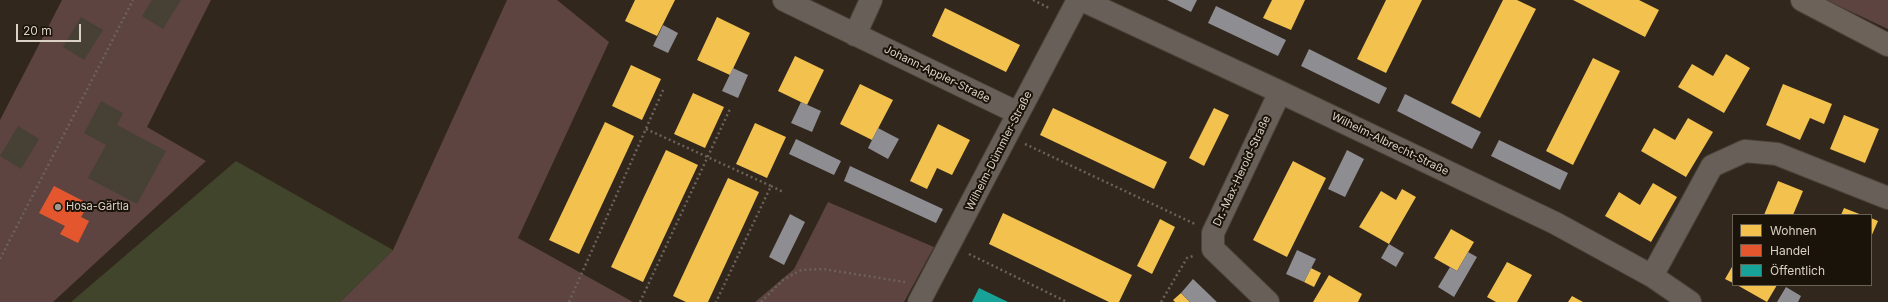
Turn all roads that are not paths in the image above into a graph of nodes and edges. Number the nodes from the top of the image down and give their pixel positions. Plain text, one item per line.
1 (784, 0) edge
2 (871, 0) edge
3 (1078, 0) edge
4 (1082, 0) edge
5 (1802, 0) edge
6 (855, 35) junction
7 (1888, 45) edge
8 (1280, 92) junction
9 (1018, 113) junction
10 (1888, 198) edge
11 (1652, 276) junction
12 (923, 294) edge
13 (1268, 302) edge
14 (1690, 302) edge

1 - 6 street, Johann-Appler-Straße
2 - 6 street
3 - 9 street, Wilhelm-Dümmler-Straße
4 - 8 street, Wilhelm-Albrecht-Straße
5 - 7 main road
6 - 9 street, Johann-Appler-Straße
8 - 11 street, Wilhelm-Albrecht-Straße
8 - 13 street, Dr.-Max-Herold-Straße
9 - 12 street, Wilhelm-Dümmler-Straße
10 - 11 street
11 - 14 street, Wilhelm-Albrecht-Straße

